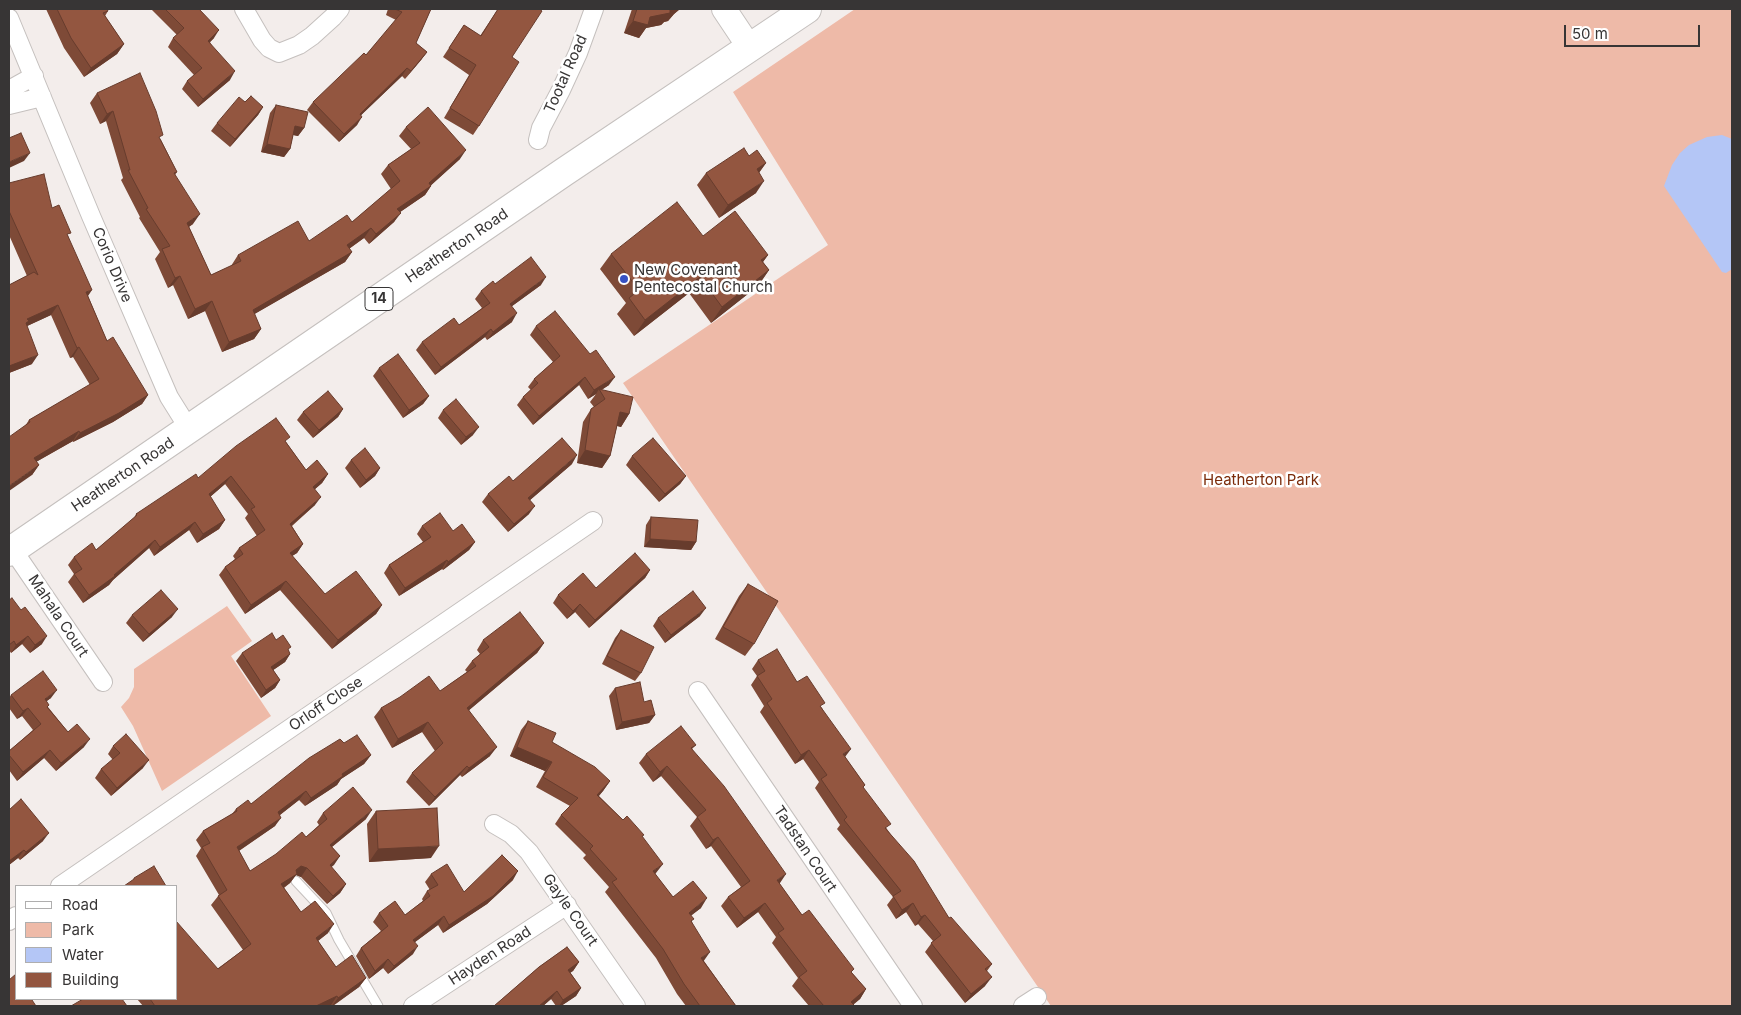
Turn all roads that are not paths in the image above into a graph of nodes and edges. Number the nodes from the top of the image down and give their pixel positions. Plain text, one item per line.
1 (244, 9) edge
2 (340, 9) edge
3 (594, 9) edge
4 (724, 9) edge
5 (808, 9) edge
6 (9, 18) edge
7 (750, 48) junction
8 (34, 76) junction
9 (9, 90) edge
10 (42, 97) junction
11 (9, 105) edge
12 (538, 140) dead end
13 (189, 429) junction
14 (593, 522) dead end
15 (11, 551) edge
16 (103, 682) dead end
17 (698, 691) dead end
18 (494, 824) dead end
19 (296, 881) edge
20 (61, 885) edge
21 (567, 905) junction
22 (378, 1006) edge
23 (413, 1006) edge
24 (636, 1006) edge
25 (913, 1006) edge

1 - 2 street
3 - 12 street, Tootal Road
4 - 7 main road
5 - 7 main road, Heatherton Road / 14
6 - 8 street, Corio Drive
7 - 13 main road, Heatherton Road / 14
8 - 9 street
8 - 10 street, Corio Drive
10 - 11 street
10 - 13 street, Corio Drive
13 - 15 main road, Heatherton Road / 14
14 - 20 street, Orloff Close
15 - 16 street, Mahala Court
17 - 25 street, Tadstan Court
18 - 21 street, Gayle Court
19 - 22 lane
21 - 23 street, Hayden Road
21 - 24 street, Gayle Court

